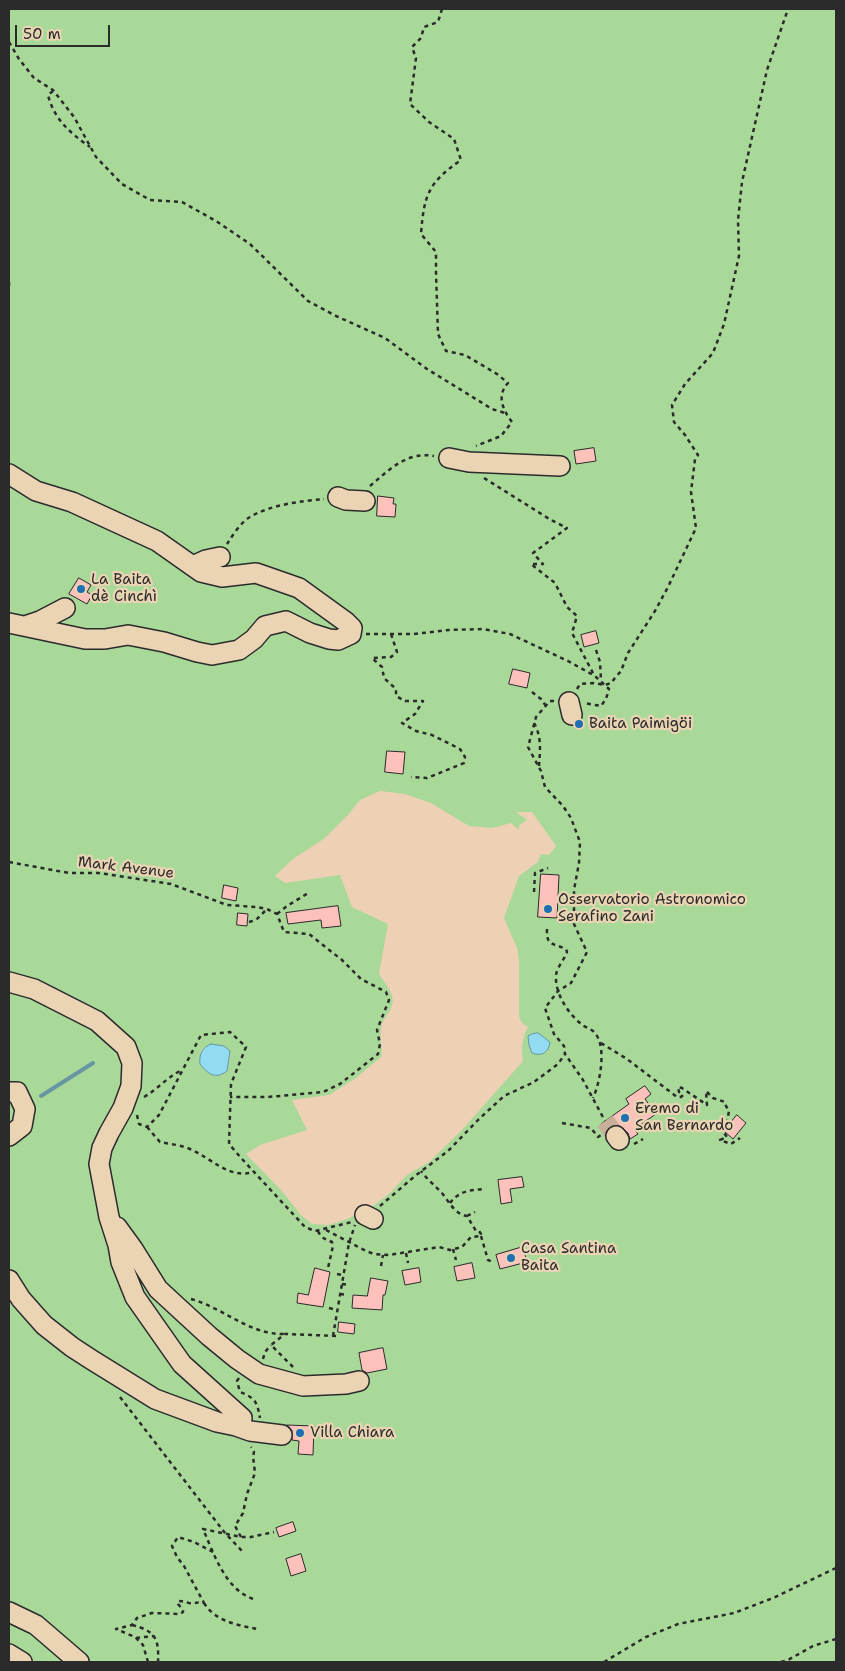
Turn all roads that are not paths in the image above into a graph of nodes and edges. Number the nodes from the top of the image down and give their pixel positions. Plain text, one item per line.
1 (449, 458) dead end
2 (560, 466) dead end
3 (9, 474) edge
4 (338, 497) dead end
5 (365, 501) dead end
6 (220, 557) dead end
7 (193, 566) junction
8 (65, 608) dead end
9 (16, 625) edge
10 (9, 982) edge
11 (9, 1092) edge
12 (9, 1136) edge
13 (109, 1218) junction
14 (9, 1280) edge
15 (358, 1381) dead end
16 (249, 1430) junction
17 (282, 1435) dead end
18 (9, 1612) edge
19 (9, 1654) edge
20 (22, 1662) edge
21 (79, 1662) edge

1 - 2 street
3 - 7 street
4 - 5 street
6 - 7 street
7 - 9 street
8 - 9 street
10 - 13 street
11 - 12 street
13 - 15 street
13 - 16 street
14 - 16 street
16 - 17 street
18 - 21 street
19 - 20 street

